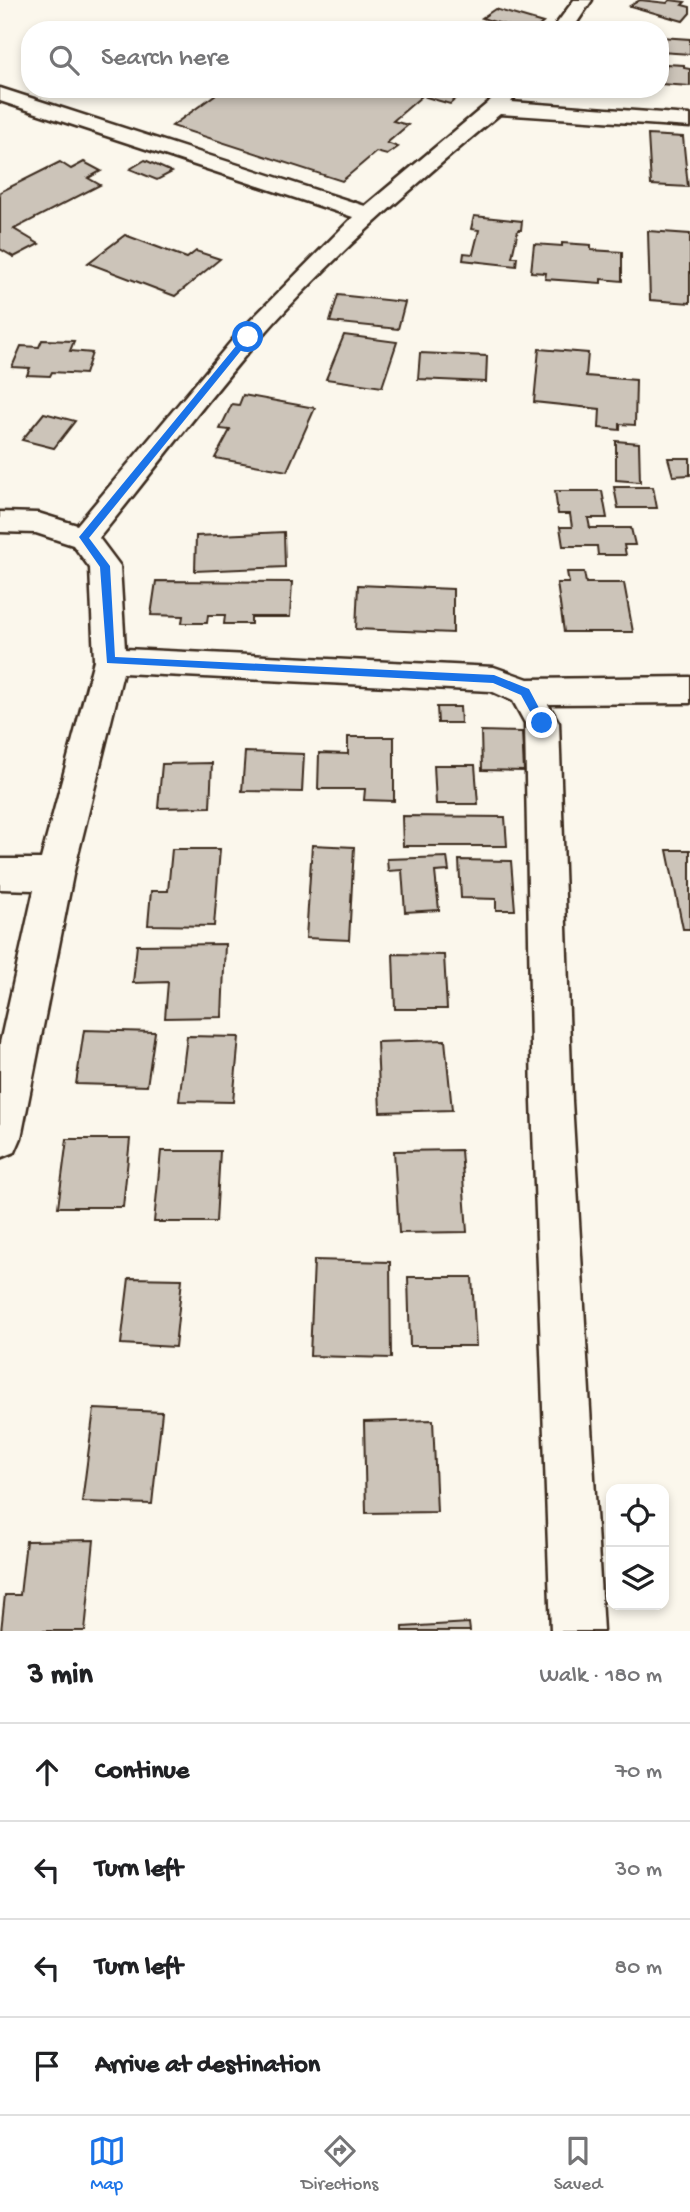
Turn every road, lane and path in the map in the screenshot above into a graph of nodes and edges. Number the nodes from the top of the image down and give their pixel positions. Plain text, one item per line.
1 (583, 0) edge
2 (568, 21) edge
3 (0, 94) edge
4 (503, 98) edge
5 (690, 121) edge
6 (369, 215) junction
7 (0, 522) edge
8 (83, 537) junction
9 (110, 660) junction
10 (690, 690) edge
11 (525, 692) junction
12 (0, 874) edge
13 (55, 875) junction
14 (0, 1138) edge
15 (577, 1631) edge

1 - 2 street
3 - 6 street
4 - 5 street
4 - 6 street
6 - 8 street
7 - 8 street
8 - 9 street
9 - 11 street
9 - 13 street
10 - 11 street
11 - 15 street
12 - 13 street
13 - 14 street

